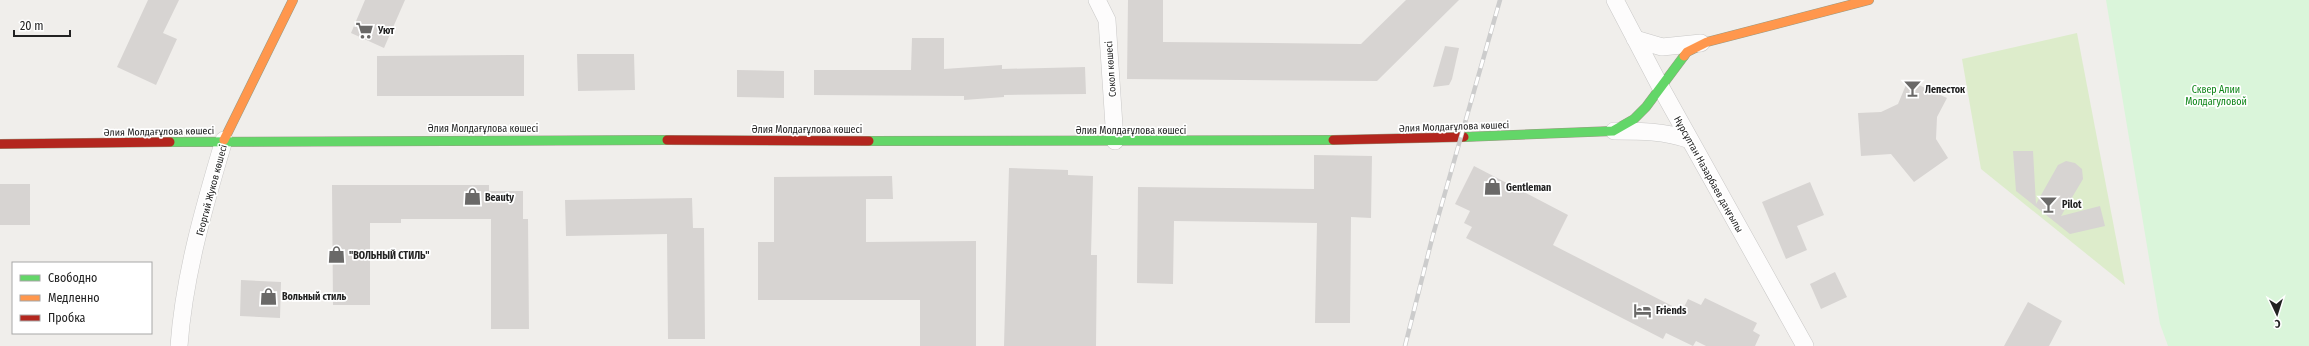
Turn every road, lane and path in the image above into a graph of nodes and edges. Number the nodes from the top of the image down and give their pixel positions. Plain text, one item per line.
1 (293, 0) edge
2 (1097, 0) edge
3 (1615, 0) edge
4 (1868, 0) edge
5 (1635, 39) junction
6 (1707, 42) junction
7 (1660, 86) junction
8 (1613, 131) junction
9 (224, 140) junction
10 (1690, 140) junction
11 (1115, 141) junction
12 (0, 144) edge
13 (179, 346) edge
14 (1805, 346) edge

1 - 9 main road, Георгий Жуков көшесі
2 - 11 street, Сокол көшесі
3 - 5 street, Нұрсұлтан Назарбаев даңғылы
4 - 6 main road
5 - 6 street
5 - 7 street, Нұрсұлтан Назарбаев даңғылы
6 - 7 main road
7 - 8 main road
7 - 10 street, Нұрсұлтан Назарбаев даңғылы
8 - 10 street
8 - 11 main road, Әлия Молдағұлова көшесі
9 - 11 main road, Әлия Молдағұлова көшесі
9 - 12 main road, Әлия Молдағұлова көшесі
9 - 13 street, Георгий Жуков көшесі
10 - 14 street, Нұрсұлтан Назарбаев даңғылы

